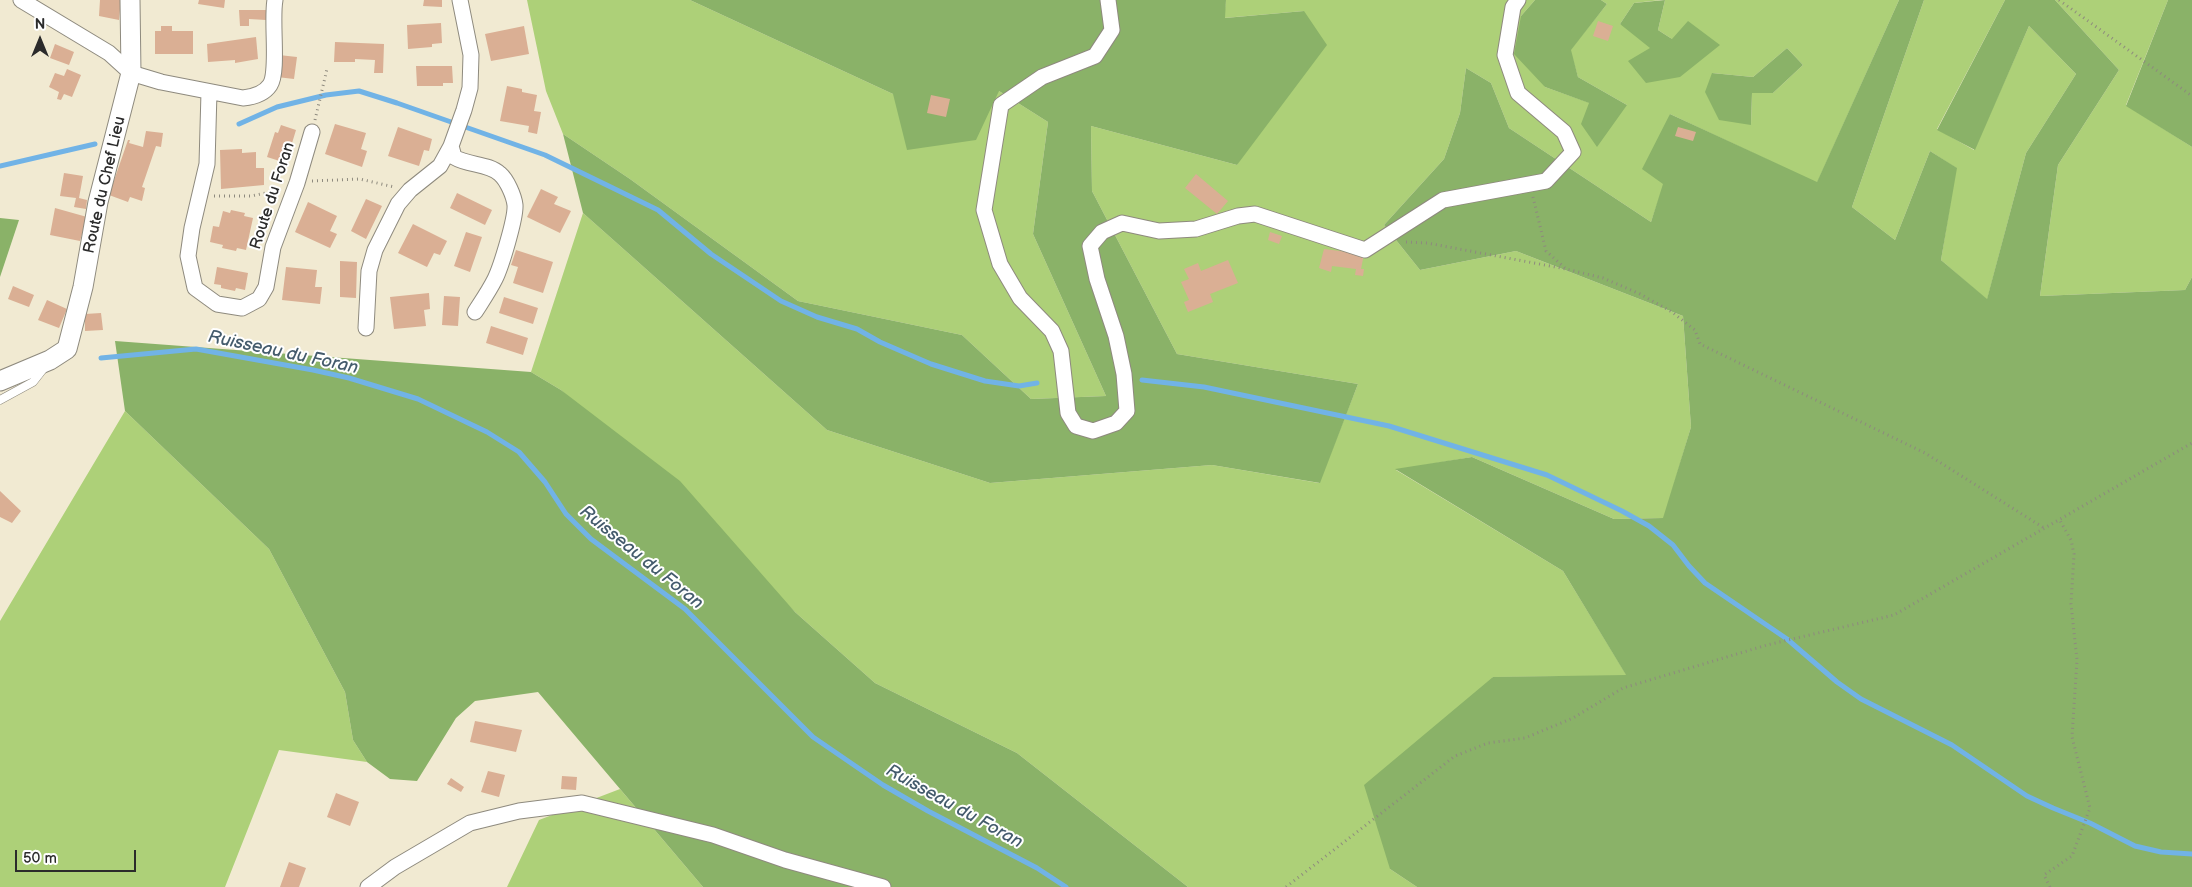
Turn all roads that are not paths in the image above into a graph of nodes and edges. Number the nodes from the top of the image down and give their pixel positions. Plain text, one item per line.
1 (21, 0) edge
2 (130, 0) edge
3 (275, 0) edge
4 (460, 0) edge
5 (1108, 0) edge
6 (1518, 0) edge
7 (131, 73) junction
8 (209, 92) junction
9 (314, 126) road end
10 (453, 140) junction
11 (475, 312) dead end
12 (366, 328) dead end
13 (50, 360) junction
14 (0, 368) edge
15 (0, 381) edge
16 (0, 400) edge
17 (368, 887) edge
18 (883, 887) edge

1 - 7 street
2 - 7 street, Route du Chef Lieu
3 - 8 street
4 - 10 street
5 - 6 street
7 - 8 street
7 - 13 street, Route du Chef Lieu
8 - 9 street, Route du Foran
10 - 11 street
10 - 12 street
13 - 14 street
13 - 15 street
13 - 16 lane
17 - 18 street

